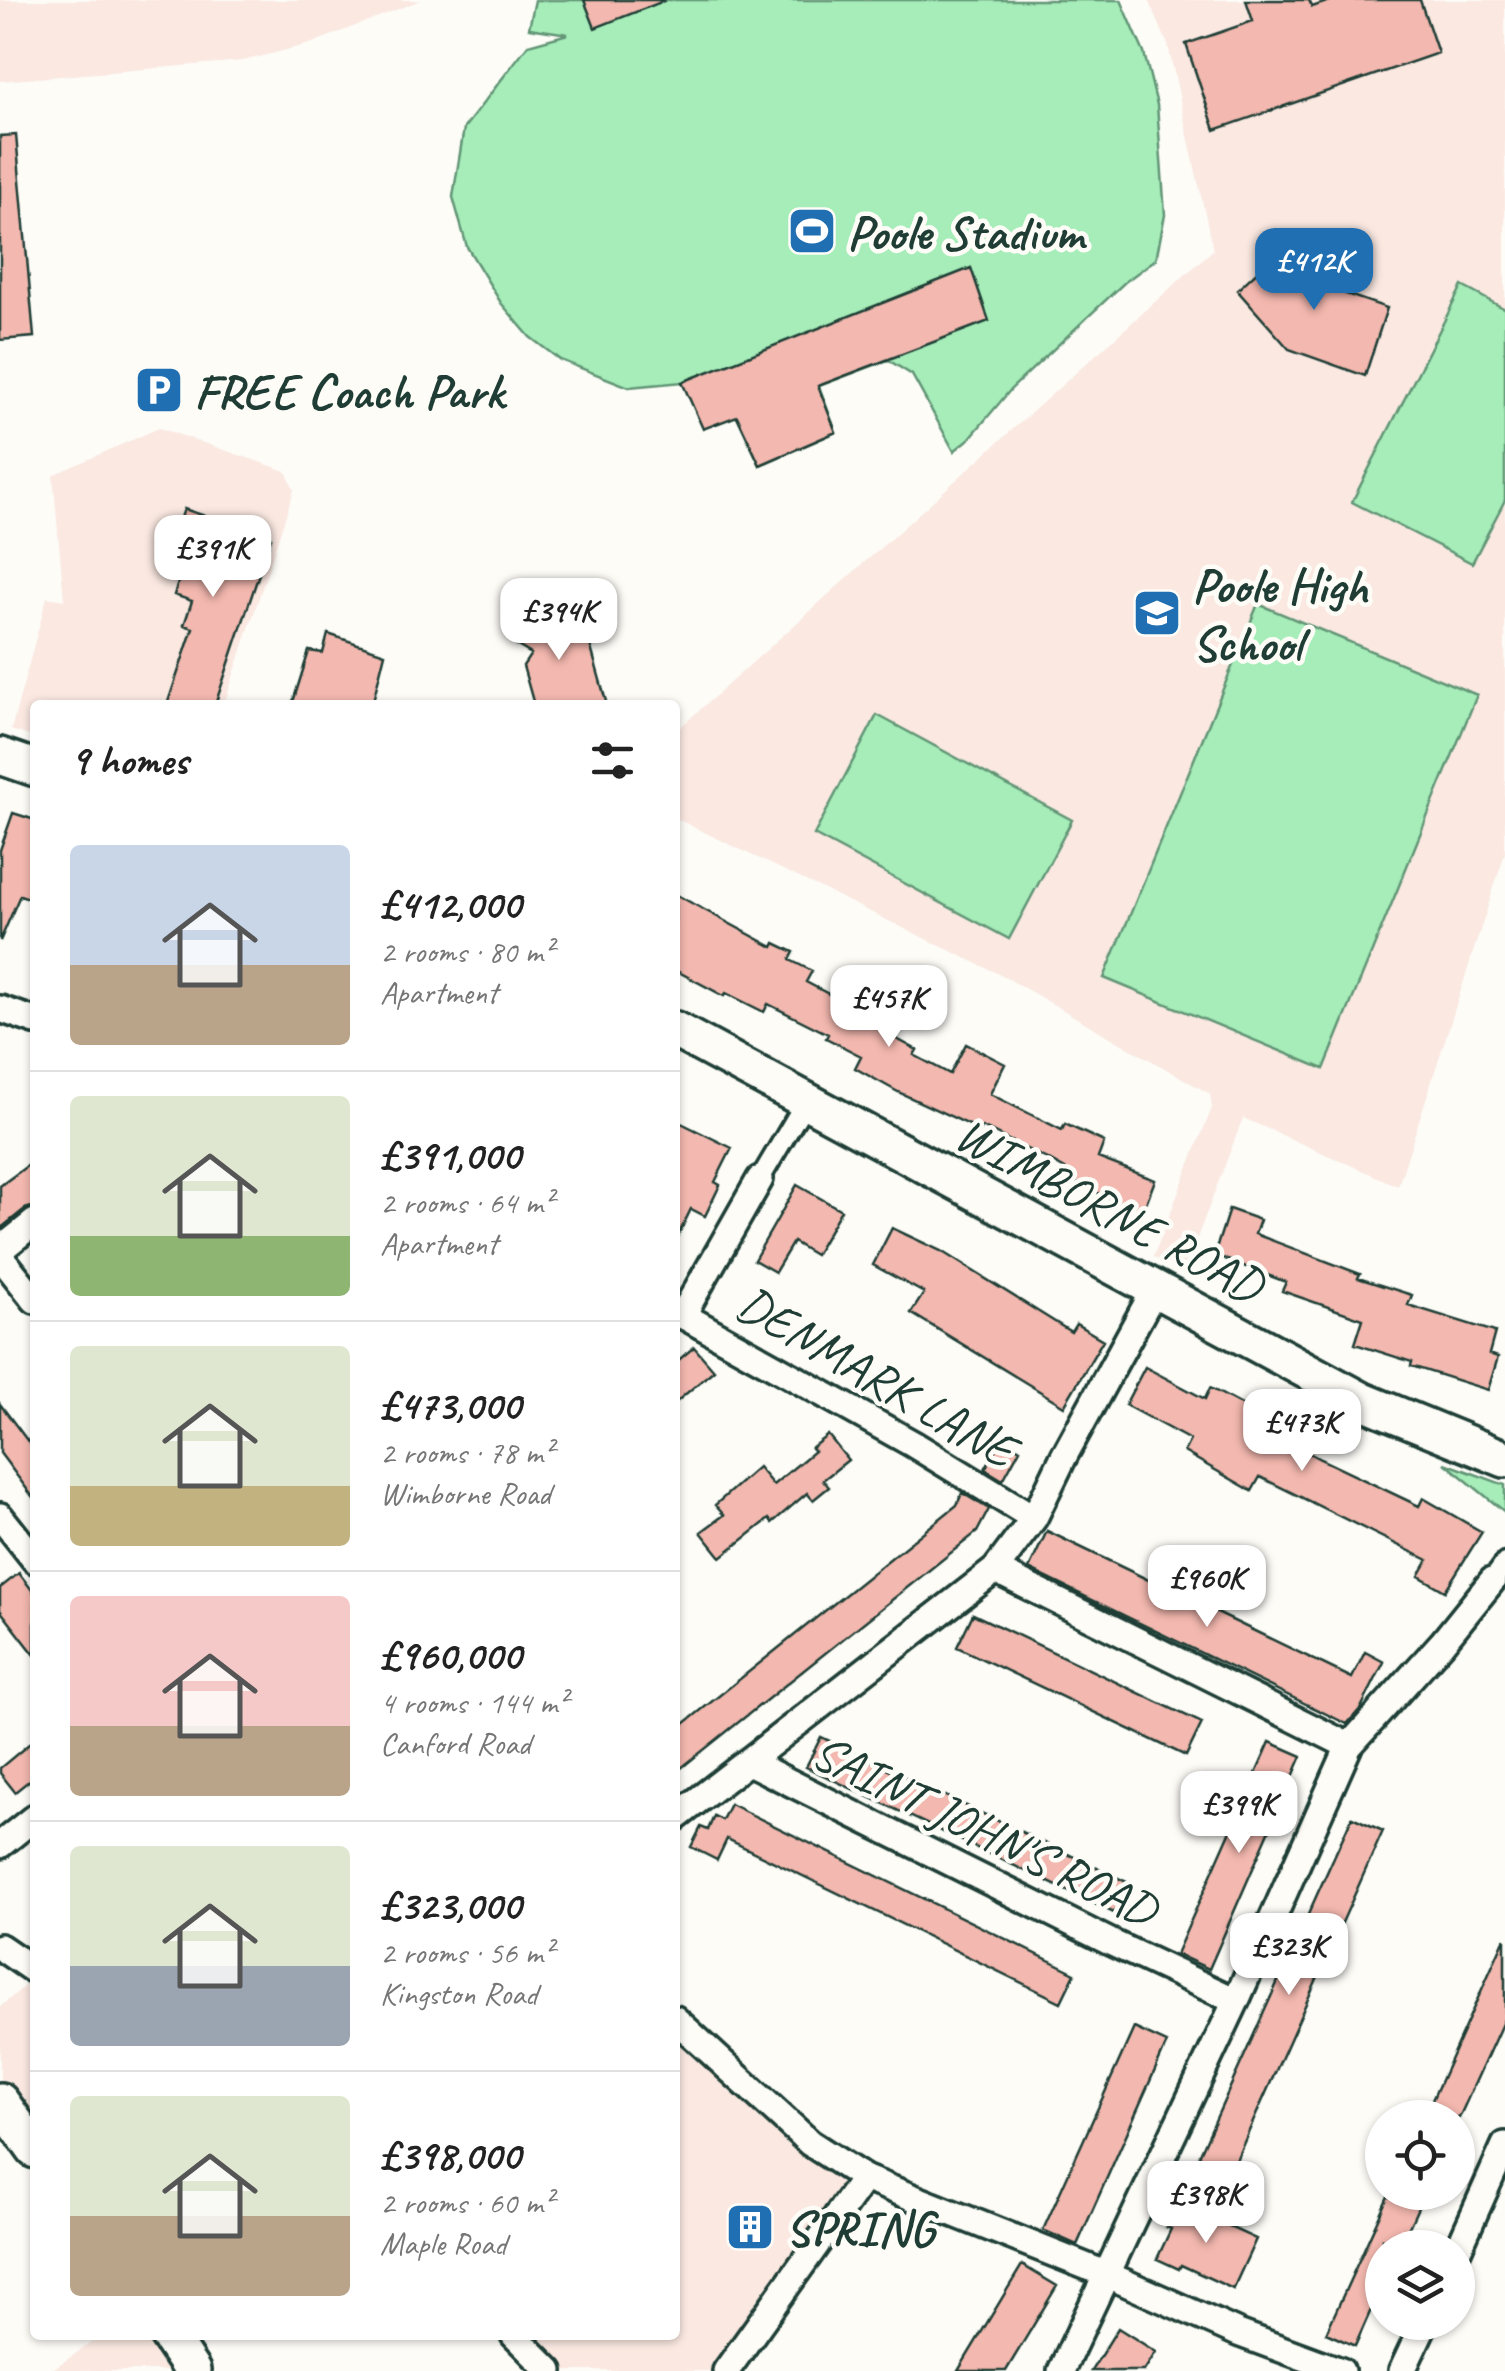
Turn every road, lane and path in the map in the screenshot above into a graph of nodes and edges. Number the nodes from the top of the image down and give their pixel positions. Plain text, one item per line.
1 (0, 756) edge
2 (30, 766) edge
3 (0, 1009) edge
4 (30, 1019) edge
5 (680, 1033) edge
6 (806, 1100) junction
7 (760, 1179) joint
8 (30, 1226) edge
9 (0, 1253) edge
10 (1155, 1290) junction
11 (30, 1293) edge
12 (680, 1311) edge
13 (680, 1318) edge
14 (1503, 1451) edge
15 (0, 1516) edge
16 (1034, 1518) junction
17 (30, 1554) edge
18 (995, 1570) junction
19 (1498, 1572) edge
20 (1349, 1746) junction
21 (749, 1762) junction
22 (680, 1814) edge
23 (30, 1821) edge
24 (0, 1844) edge
25 (0, 1947) edge
26 (30, 1968) edge
27 (1236, 2001) junction
28 (680, 2024) edge
29 (0, 2101) edge
30 (30, 2143) edge
31 (1505, 2145) edge
32 (864, 2178) junction
33 (1467, 2230) edge
34 (1108, 2274) junction
35 (171, 2340) edge
36 (519, 2340) edge
37 (1416, 2340) edge
38 (192, 2371) edge
39 (550, 2371) edge
40 (726, 2371) edge
41 (1061, 2371) edge
42 (1340, 2371) edge
43 (1402, 2371) edge

1 - 2 main road
3 - 4 street
5 - 6 main road, WIMBORNE ROAD
6 - 7 street
6 - 10 main road, WIMBORNE ROAD
7 - 12 street
8 - 9 street
9 - 11 street
10 - 14 main road, WIMBORNE ROAD
10 - 16 street
13 - 16 street, DENMARK LANE
15 - 17 street
16 - 18 street
18 - 20 street
18 - 21 street
19 - 20 street
20 - 27 street
21 - 22 street
21 - 27 street, SAINT JOHN'S ROAD
23 - 24 street
25 - 26 street
27 - 34 street
28 - 32 street
29 - 30 main road
31 - 33 street
32 - 34 street
32 - 40 street
34 - 41 street
34 - 42 street
35 - 38 main road
36 - 39 street
37 - 43 street

